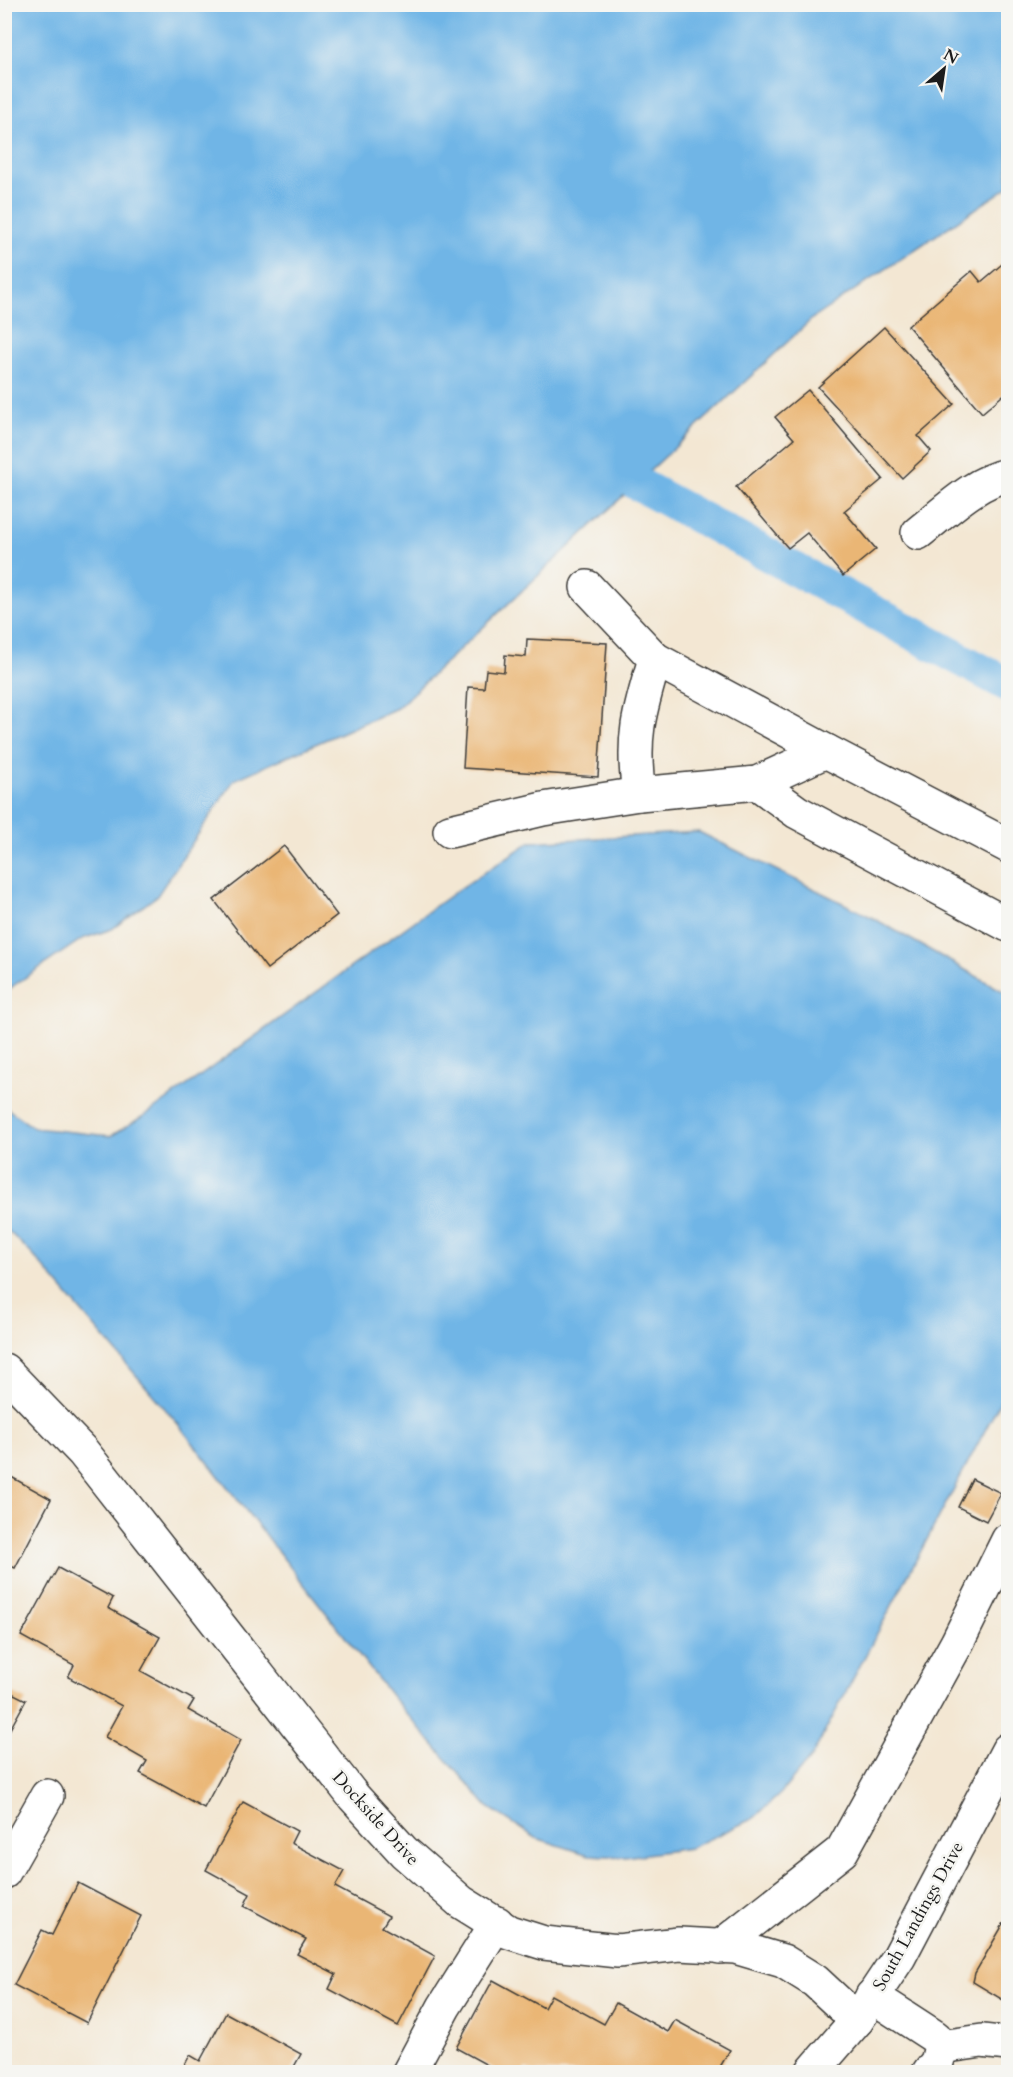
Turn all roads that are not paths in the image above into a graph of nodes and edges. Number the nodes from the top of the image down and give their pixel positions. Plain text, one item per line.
1 (1008, 475) edge
2 (918, 533) dead end
3 (587, 587) dead end
4 (655, 659) junction
5 (826, 751) junction
6 (757, 783) junction
7 (639, 794) junction
8 (450, 831) dead end
9 (1008, 846) edge
10 (1008, 925) edge
11 (4, 1370) edge
12 (1008, 1540) edge
13 (1008, 1750) edge
14 (47, 1796) dead end
15 (4, 1872) edge
16 (497, 1923) junction
17 (720, 1947) junction
18 (865, 2008) junction
19 (1008, 2044) edge
20 (935, 2060) edge
21 (410, 2073) edge
22 (812, 2073) edge

1 - 2 street
3 - 4 street
4 - 5 street
4 - 7 street
5 - 6 street
5 - 9 street
6 - 7 street
6 - 10 street
7 - 8 street
11 - 16 street, Dockside Drive
12 - 17 street
13 - 18 street, South Landings Drive
14 - 15 street
16 - 17 street, Dockside Drive
16 - 21 street
17 - 18 street, Dockside Drive
18 - 20 street, Dockside Drive
18 - 22 street, South Landings Drive
19 - 20 street

